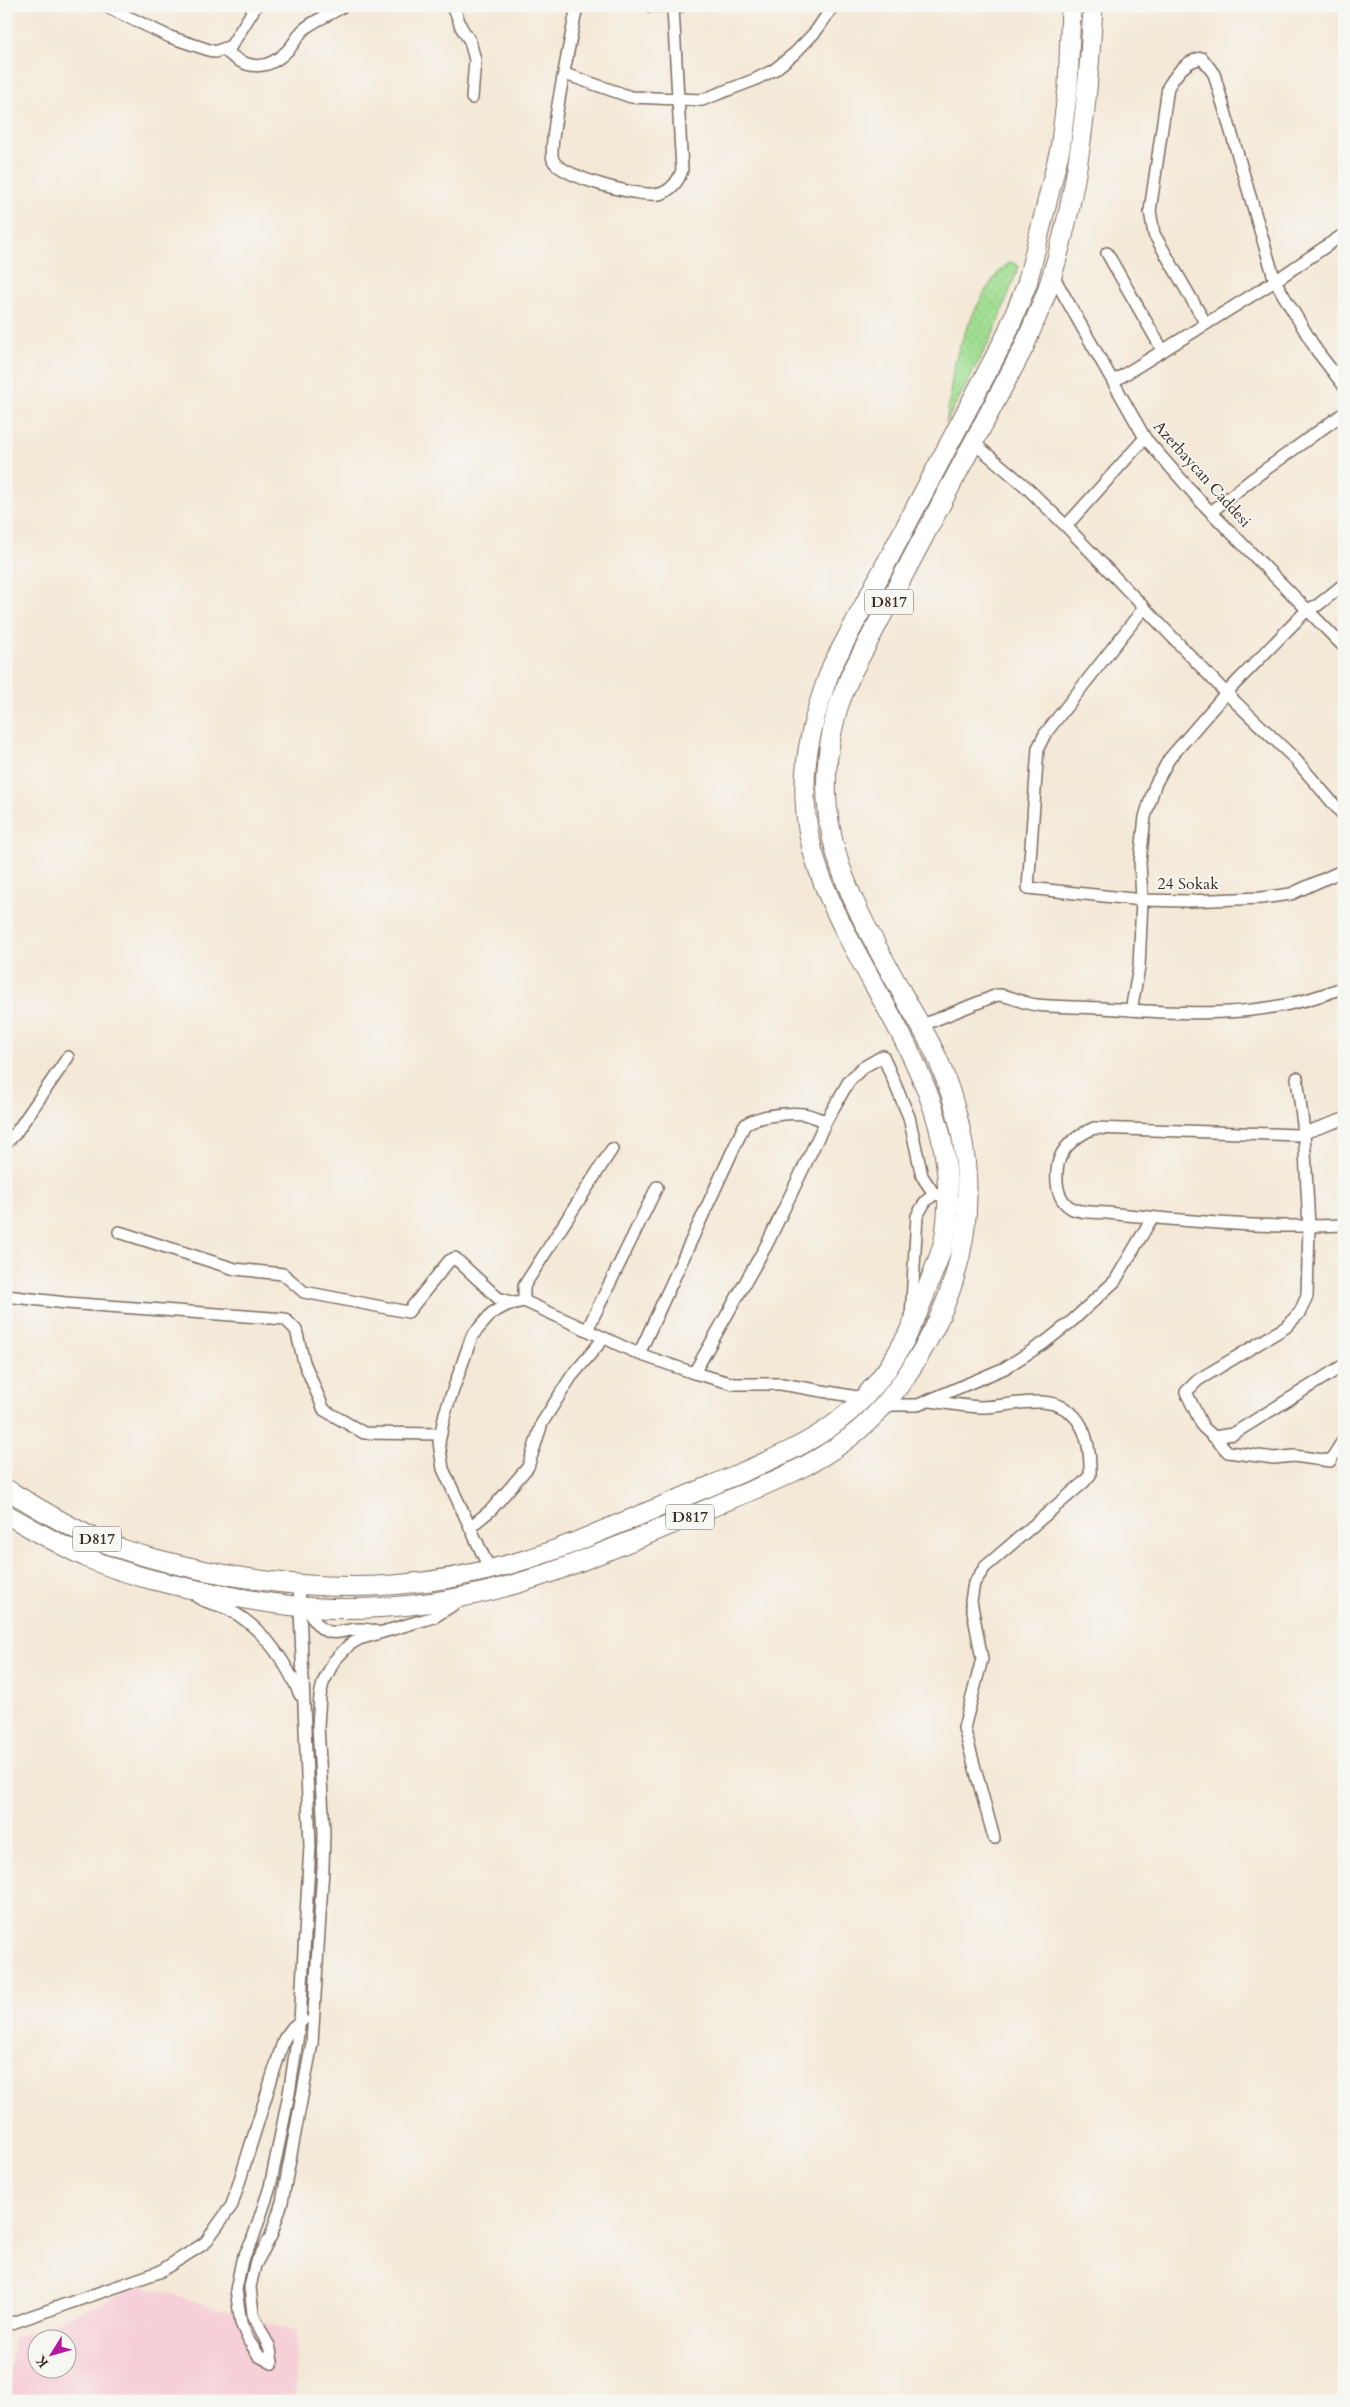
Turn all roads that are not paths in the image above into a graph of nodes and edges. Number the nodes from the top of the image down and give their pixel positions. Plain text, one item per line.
1 (256, 6) edge
2 (343, 6) edge
3 (450, 6) edge
4 (577, 6) edge
5 (650, 6) edge
6 (833, 6) edge
7 (1093, 6) edge
8 (109, 7) edge
9 (677, 7) edge
10 (1069, 8) edge
11 (224, 49) junction
12 (565, 74) junction
13 (472, 98) dead end
14 (678, 100) junction
15 (1344, 234) edge
16 (1107, 253) dead end
17 (1052, 274) junction
18 (1276, 281) junction
19 (1206, 324) junction
20 (1163, 351) junction
21 (1114, 382) junction
22 (1344, 386) edge
23 (1344, 413) edge
24 (1145, 438) junction
25 (974, 443) junction
26 (1211, 512) junction
27 (1066, 526) junction
28 (1344, 584) edge
29 (1144, 608) junction
30 (1308, 609) junction
31 (1344, 648) edge
32 (1226, 693) junction
33 (1344, 816) edge
34 (1344, 870) edge
35 (1142, 900) junction
36 (1344, 987) edge
37 (1131, 1010) junction
38 (920, 1026) junction
39 (68, 1057) dead end
40 (1297, 1078) dead end
41 (1344, 1119) edge
42 (826, 1121) junction
43 (1304, 1132) junction
44 (6, 1143) edge
45 (612, 1149) dead end
46 (657, 1187) dead end
47 (941, 1196) junction
48 (968, 1198) junction
49 (1152, 1218) junction
50 (1344, 1225) edge
51 (1309, 1227) junction
52 (119, 1232) dead end
53 (6, 1296) edge
54 (519, 1302) junction
55 (587, 1330) junction
56 (910, 1333) junction
57 (604, 1338) junction
58 (639, 1354) junction
59 (1344, 1365) edge
60 (694, 1373) junction
61 (863, 1398) junction
62 (930, 1401) junction
63 (884, 1405) junction
64 (440, 1434) junction
65 (1214, 1437) junction
66 (1344, 1439) edge
67 (6, 1490) edge
68 (6, 1514) edge
69 (470, 1527) junction
70 (490, 1570) junction
71 (299, 1586) junction
72 (191, 1588) junction
73 (464, 1597) junction
74 (304, 1607) junction
75 (378, 1632) junction
76 (303, 1702) junction
77 (994, 1838) dead end
78 (315, 2014) junction
79 (300, 2022) junction
80 (6, 2324) edge

1 - 11 street
2 - 11 street
3 - 13 street
4 - 12 street
5 - 9 street
6 - 14 street
7 - 17 highway, D817
8 - 11 street
9 - 14 street
10 - 47 highway, D817
12 - 14 street
12 - 14 street
15 - 18 street
16 - 20 street
17 - 21 street, Azerbaycan Caddesi
17 - 25 highway, D817
18 - 19 street
18 - 19 street
18 - 22 street
19 - 20 street
20 - 21 street
21 - 24 street, Azerbaycan Caddesi
23 - 26 street
24 - 26 street, Azerbaycan Caddesi
24 - 27 street
25 - 27 street
25 - 38 highway, D817
26 - 30 street, Azerbaycan Caddesi
27 - 29 street
28 - 30 street
29 - 32 street
29 - 35 street, 24 Sokak
30 - 31 street, Azerbaycan Caddesi
30 - 32 street
32 - 33 street
32 - 35 street
34 - 35 street, 24 Sokak
35 - 37 street
36 - 37 street
37 - 38 street
38 - 48 highway, D817
39 - 44 street
40 - 43 street
41 - 43 street
42 - 47 street
42 - 58 street
42 - 60 street
43 - 49 street
43 - 51 street
45 - 54 street
46 - 55 street
47 - 48 street
47 - 56 highway, D817
47 - 56 street
48 - 63 highway, D817
49 - 51 street
49 - 62 street
50 - 51 street
51 - 65 street
52 - 54 street
53 - 64 street
54 - 55 street
54 - 64 street
55 - 57 street
56 - 61 highway, D817
57 - 58 street
57 - 69 street
58 - 60 street
59 - 65 street
60 - 61 street
61 - 70 highway, D817
62 - 63 street
62 - 77 street
63 - 73 highway, D817
64 - 69 street
65 - 66 street
67 - 71 highway, D817
68 - 72 highway, D817
69 - 70 street
70 - 71 highway, D817
71 - 74 street
72 - 74 highway, D817
72 - 76 street
73 - 74 highway, D817
73 - 75 street
74 - 75 street
74 - 76 street
75 - 78 street
76 - 79 street
78 - 79 street
78 - 79 street
79 - 80 street

